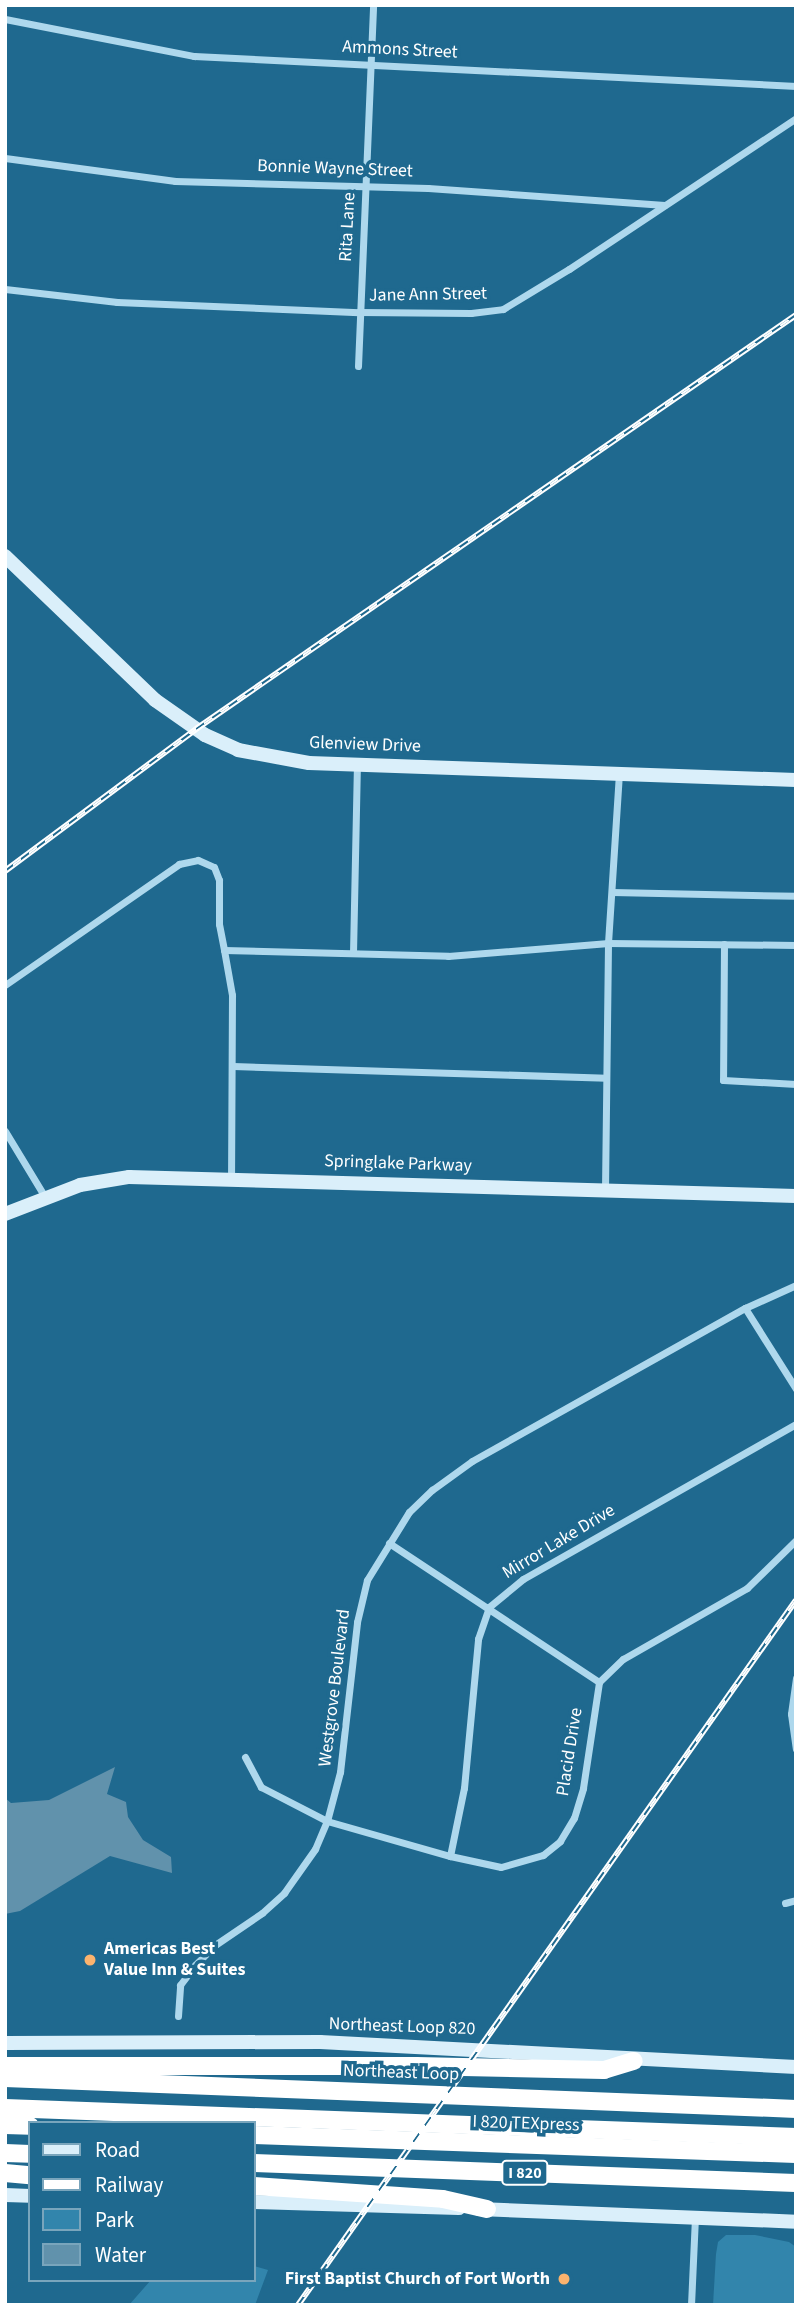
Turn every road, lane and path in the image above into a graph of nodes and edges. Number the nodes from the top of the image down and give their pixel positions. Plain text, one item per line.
1 (373, 5) edge
2 (5, 19) edge
3 (370, 65) junction
4 (796, 86) edge
5 (796, 118) edge
6 (5, 158) edge
7 (366, 185) junction
8 (665, 205) junction
9 (5, 289) edge
10 (359, 312) junction
11 (358, 366) dead end
12 (5, 556) edge
13 (358, 765) junction
14 (619, 774) junction
15 (796, 780) edge
16 (612, 892) junction
17 (796, 896) edge
18 (608, 943) junction
19 (724, 944) junction
20 (796, 945) edge
21 (224, 950) junction
22 (353, 953) junction
23 (5, 985) edge
24 (233, 1066) junction
25 (606, 1078) junction
26 (796, 1084) edge
27 (5, 1131) edge
28 (231, 1178) junction
29 (796, 1185) edge
30 (605, 1190) junction
31 (788, 1196) edge
32 (45, 1197) junction
33 (796, 1205) edge
34 (5, 1214) edge
35 (796, 1285) edge
36 (745, 1308) junction
37 (796, 1389) edge
38 (796, 1424) edge
39 (796, 1539) edge
40 (389, 1543) junction
41 (489, 1607) junction
42 (796, 1678) edge
43 (599, 1682) junction
44 (796, 1749) edge
45 (245, 1757) dead end
46 (327, 1821) junction
47 (450, 1857) junction
48 (796, 1900) edge
49 (785, 1903) dead end
50 (178, 2016) dead end
51 (5, 2043) edge
52 (634, 2061) junction
53 (5, 2066) edge
54 (796, 2067) edge
55 (5, 2078) edge
56 (5, 2108) edge
57 (796, 2109) edge
58 (5, 2125) edge
59 (28, 2126) edge
60 (256, 2135) edge
61 (796, 2137) edge
62 (5, 2153) edge
63 (28, 2154) edge
64 (796, 2154) edge
65 (256, 2163) edge
66 (5, 2173) edge
67 (28, 2175) edge
68 (796, 2183) edge
69 (256, 2186) edge
70 (5, 2195) edge
71 (28, 2196) edge
72 (256, 2202) edge
73 (487, 2209) junction
74 (695, 2218) junction
75 (796, 2222) edge
76 (691, 2305) edge

1 - 3 street, Rita Lane
2 - 3 street, Ammons Street
3 - 4 street, Ammons Street
3 - 7 street, Rita Lane
5 - 8 street, Jane Ann Street
6 - 7 street, Bonnie Wayne Street
7 - 8 street, Bonnie Wayne Street
7 - 10 street, Rita Lane
8 - 10 street, Jane Ann Street
9 - 10 street, Jane Ann Street
10 - 11 street, Rita Lane
12 - 13 main road, Glenview Drive
13 - 14 main road, Glenview Drive
13 - 22 street
14 - 15 main road, Glenview Drive
14 - 16 street
16 - 17 street
16 - 18 street
18 - 19 street
18 - 22 street
18 - 25 street
19 - 20 street
19 - 26 street
21 - 22 street
21 - 23 street
21 - 24 street
24 - 25 street
24 - 28 street
25 - 30 street
27 - 32 street
28 - 30 main road, Springlake Parkway
28 - 32 main road, Springlake Parkway
29 - 31 main road
30 - 31 main road, Springlake Parkway
31 - 33 main road
32 - 34 main road, Springlake Parkway
35 - 36 street, Westgrove Boulevard
36 - 37 street
36 - 40 street, Westgrove Boulevard
38 - 41 street, Mirror Lake Drive
39 - 43 street
40 - 41 street
40 - 46 street, Westgrove Boulevard
41 - 43 street
41 - 47 street
42 - 44 street
43 - 47 street, Placid Drive
45 - 46 street, Placid Drive
46 - 47 street, Placid Drive
46 - 50 street, Westgrove Boulevard
48 - 49 street
51 - 52 main road, Northeast Loop 820
52 - 53 highway
52 - 54 main road, Northeast Loop 820
55 - 57 highway, Northeast Loop
56 - 61 highway, I 820 TEXpress
58 - 59 highway
60 - 64 highway, I 820 TEXpress
62 - 63 highway
65 - 68 highway, I 820
66 - 67 highway
69 - 73 highway
70 - 71 main road
72 - 73 main road
73 - 74 main road
74 - 75 main road
74 - 76 street

